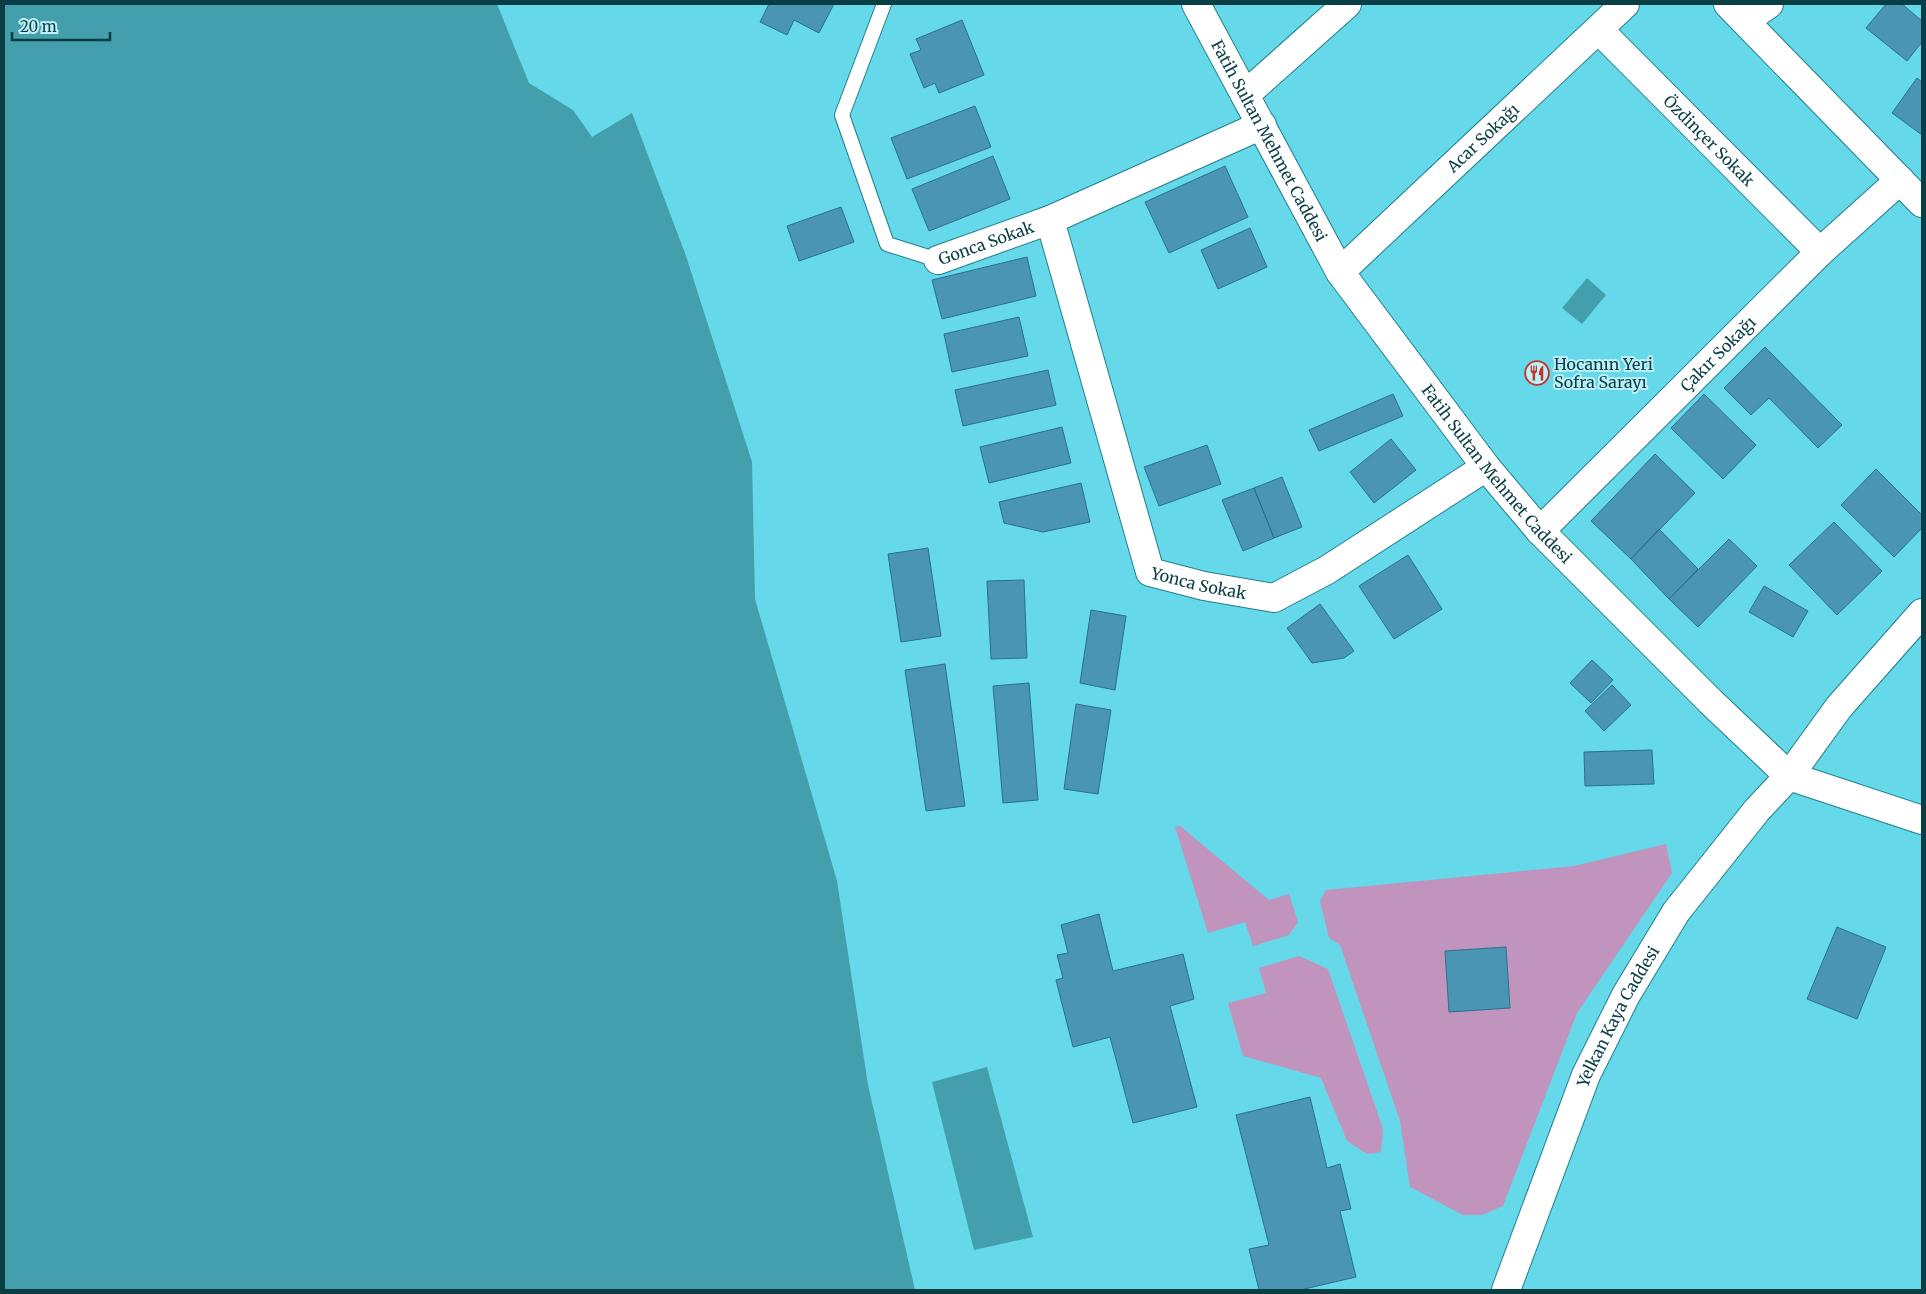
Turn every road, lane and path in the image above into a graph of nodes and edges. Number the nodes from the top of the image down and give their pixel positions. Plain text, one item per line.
1 (884, 4) edge
2 (1196, 4) edge
3 (1347, 4) edge
4 (1625, 4) edge
5 (1769, 4) edge
6 (1736, 13) edge
7 (1599, 30) junction
8 (1245, 95) junction
9 (1262, 125) junction
10 (1900, 180) junction
11 (1922, 203) edge
12 (1050, 220) junction
13 (1820, 252) junction
14 (938, 260) joint
15 (1340, 272) junction
16 (1486, 467) junction
17 (1540, 530) junction
18 (1922, 613) edge
19 (1789, 776) junction
20 (1922, 820) edge
21 (1506, 1290) edge

1 - 14 lane, Gonca Sokak
2 - 8 street, Fatih Sultan Mehmet Caddesi
3 - 8 street
4 - 7 street, Acar Sokağı
5 - 6 street
6 - 10 street
7 - 13 street, Özdinçer Sokak
7 - 15 street, Acar Sokağı
8 - 9 street, Fatih Sultan Mehmet Caddesi
9 - 12 street, Gonca Sokak
9 - 15 street, Fatih Sultan Mehmet Caddesi
10 - 11 street
10 - 13 street, Çakır Sokağı
12 - 14 street, Gonca Sokak
12 - 16 street, Yonca Sokak
13 - 17 street, Çakır Sokağı
15 - 16 street, Fatih Sultan Mehmet Caddesi
16 - 17 street, Fatih Sultan Mehmet Caddesi
17 - 19 street, Fatih Sultan Mehmet Caddesi
18 - 19 street, Yelkan Kaya Caddesi
19 - 20 street, Fatih Sultan Mehmet Caddesi
19 - 21 street, Yelkan Kaya Caddesi

